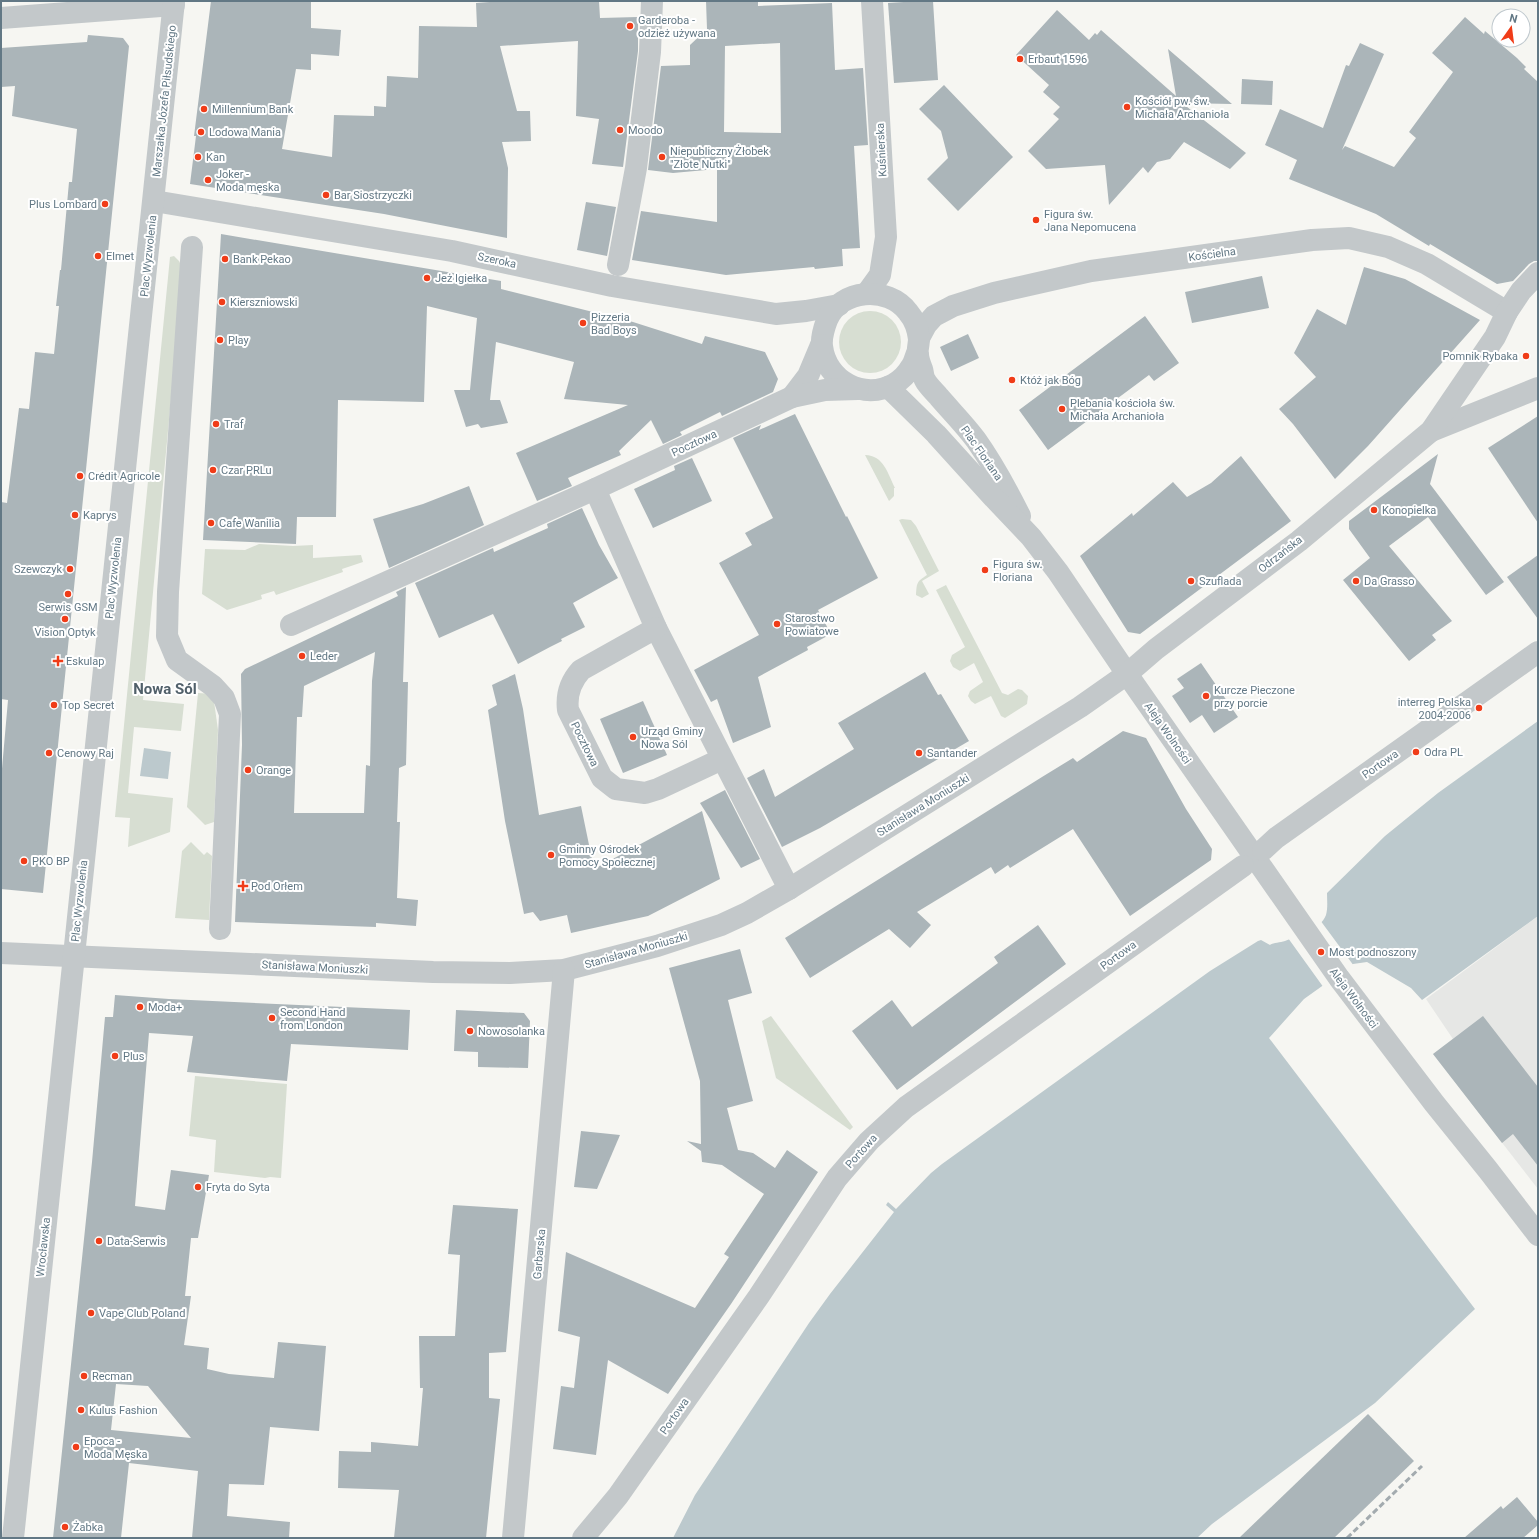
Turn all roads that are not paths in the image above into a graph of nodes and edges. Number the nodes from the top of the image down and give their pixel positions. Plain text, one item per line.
1 (652, 1) edge
2 (872, 1) edge
3 (174, 3) edge
4 (1, 18) edge
5 (154, 201) junction
6 (192, 247) dead end
7 (618, 265) dead end
8 (1538, 273) edge
9 (866, 293) junction
10 (839, 305) junction
11 (1507, 312) junction
12 (822, 345) junction
13 (918, 346) junction
14 (888, 387) junction
15 (1538, 388) edge
16 (858, 389) junction
17 (792, 397) junction
18 (1431, 431) junction
19 (595, 489) junction
20 (1031, 537) junction
21 (291, 625) dead end
22 (656, 628) junction
23 (1538, 652) edge
24 (1127, 674) junction
25 (722, 759) junction
26 (1263, 850) dead end
27 (1242, 866) dead end
28 (789, 889) junction
29 (220, 929) dead end
30 (1, 953) edge
31 (73, 956) junction
32 (564, 970) junction
33 (1538, 1235) edge
34 (13, 1538) edge
35 (513, 1538) edge
36 (583, 1538) edge

1 - 7 street
2 - 9 street, Kuśnierska
3 - 4 street
3 - 5 street, Marszałka Józefa Piłsudskiego
5 - 10 street, Szeroka
5 - 31 street, Plac Wyzwolenia
6 - 29 street
8 - 11 street, Odrzańska
9 - 10 street
9 - 13 street
10 - 12 street
11 - 13 street, Kościelna
11 - 18 street, Odrzańska
12 - 16 street
12 - 17 street, Pocztowa
13 - 14 street
13 - 20 street, Plac Floriana
14 - 16 street
14 - 20 street, Plac Floriana
15 - 18 street, Odrzańska
16 - 17 street, Pocztowa
17 - 19 street, Pocztowa
18 - 24 street, Odrzańska
19 - 21 street, Pocztowa
19 - 22 street
20 - 24 street, Plac Floriana
22 - 25 street
22 - 25 street, Pocztowa
23 - 26 street, Portowa
24 - 28 street, Stanisława Moniuszki
24 - 33 street, Aleja Wolności
25 - 28 street
27 - 36 street, Portowa
28 - 32 street, Stanisława Moniuszki
30 - 31 street, Stanisława Moniuszki
31 - 32 street, Stanisława Moniuszki
31 - 34 street, Wrocławska
32 - 35 street, Garbarska

